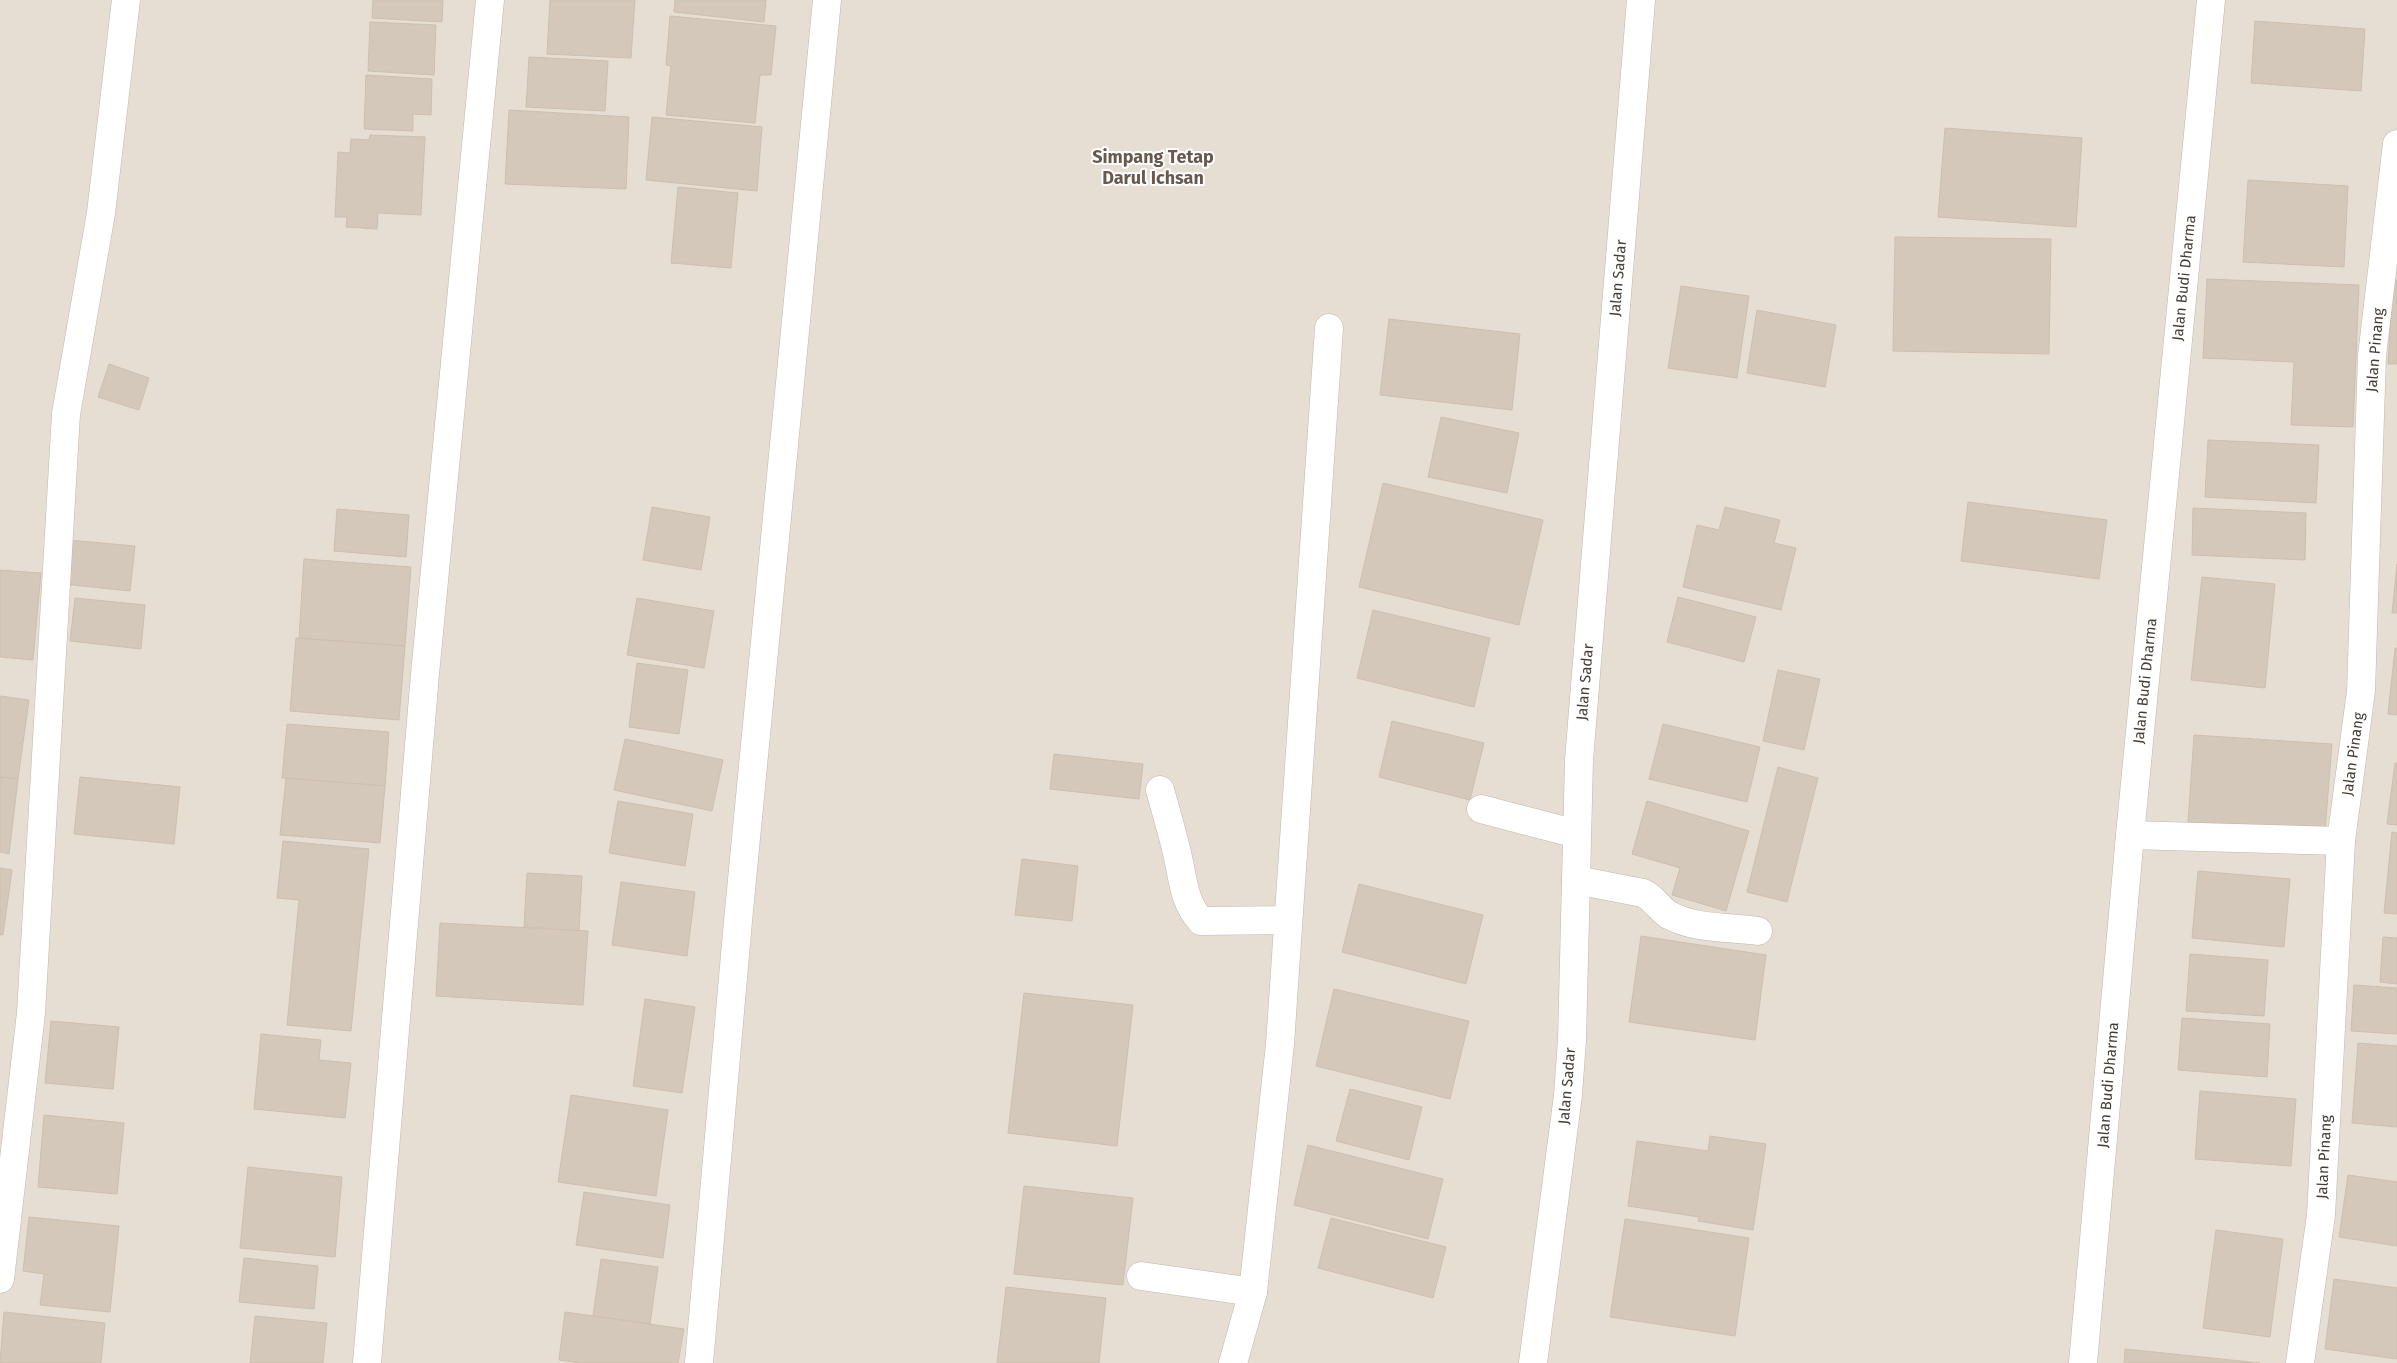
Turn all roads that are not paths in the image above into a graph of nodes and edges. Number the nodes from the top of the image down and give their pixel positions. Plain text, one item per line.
1 (126, 0) edge
2 (490, 0) edge
3 (827, 0) edge
4 (1641, 0) edge
5 (2211, 0) edge
6 (2397, 144) edge
7 (1329, 328) dead end
8 (1160, 790) dead end
9 (1481, 809) dead end
10 (1577, 834) junction
11 (2130, 835) junction
12 (2341, 841) junction
13 (1576, 880) junction
14 (1287, 920) junction
15 (1758, 931) dead end
16 (1141, 1276) dead end
17 (0, 1279) edge
18 (1253, 1292) junction
19 (367, 1363) edge
20 (699, 1363) edge
21 (1233, 1363) edge
22 (1533, 1363) edge
23 (2083, 1363) edge
24 (2300, 1363) edge

1 - 17 street
2 - 19 street
3 - 20 street
4 - 10 street, Jalan Sadar
5 - 11 street, Jalan Budi Dharma
6 - 12 street, Jalan Pinang
7 - 14 street
8 - 14 street
9 - 10 street
10 - 13 street, Jalan Sadar
11 - 12 street
11 - 23 street, Jalan Budi Dharma
12 - 24 street, Jalan Pinang
13 - 15 street
13 - 22 street, Jalan Sadar
14 - 18 street
16 - 18 street
18 - 21 street

